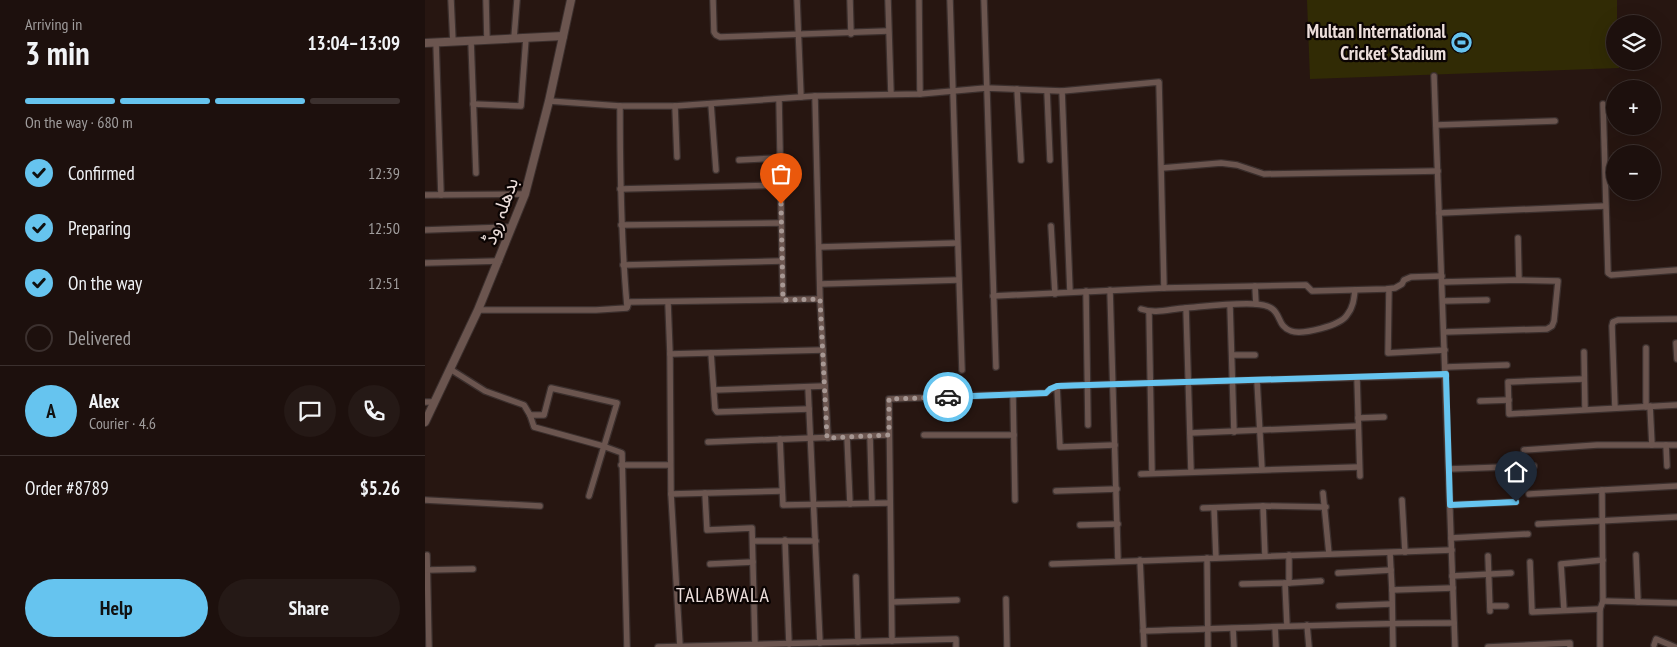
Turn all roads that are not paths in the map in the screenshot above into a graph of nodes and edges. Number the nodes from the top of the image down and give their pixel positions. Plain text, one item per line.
1 (451, 0) edge
2 (486, 0) edge
3 (517, 0) edge
4 (571, 0) edge
5 (713, 0) edge
6 (797, 0) edge
7 (850, 0) edge
8 (888, 0) edge
9 (919, 0) edge
10 (950, 0) edge
11 (984, 0) edge
12 (888, 31) junction
13 (798, 34) junction
14 (851, 34) junction
15 (563, 36) junction
16 (514, 38) junction
17 (526, 38) junction
18 (487, 40) junction
19 (471, 41) junction
20 (436, 42) junction
21 (453, 42) junction
22 (425, 43) edge
23 (1434, 76) dead end
24 (986, 88) junction
25 (1017, 90) junction
26 (952, 91) junction
27 (1047, 91) junction
28 (1063, 91) junction
29 (891, 94) junction
30 (920, 94) junction
31 (815, 96) junction
32 (801, 97) junction
33 (779, 99) junction
34 (549, 102) junction
35 (473, 104) junction
36 (711, 104) junction
37 (1603, 104) dead end
38 (620, 106) junction
39 (675, 106) junction
40 (1555, 121) dead end
41 (1436, 125) junction
42 (677, 157) dead end
43 (779, 158) junction
44 (739, 160) dead end
45 (1021, 160) dead end
46 (1049, 160) dead end
47 (1161, 168) junction
48 (716, 170) dead end
49 (1438, 171) junction
50 (476, 173) dead end
51 (780, 184) junction
52 (620, 189) junction
53 (525, 194) junction
54 (425, 195) edge
55 (441, 195) junction
56 (1605, 206) junction
57 (1439, 213) junction
58 (781, 223) junction
59 (621, 225) junction
60 (1051, 226) dead end
61 (512, 227) junction
62 (425, 230) edge
63 (1518, 238) dead end
64 (957, 243) junction
65 (819, 247) junction
66 (499, 261) junction
67 (782, 261) junction
68 (425, 263) edge
69 (623, 265) junction
70 (1677, 270) edge
71 (1442, 279) junction
72 (958, 280) junction
73 (1519, 280) junction
74 (820, 284) junction
75 (1255, 286) junction
76 (1164, 288) junction
77 (1389, 289) junction
78 (1110, 290) junction
79 (1355, 290) junction
80 (1070, 292) junction
81 (1086, 292) junction
82 (1055, 294) junction
83 (993, 296) junction
84 (820, 299) junction
85 (783, 300) junction
86 (1487, 300) dead end
87 (1443, 301) junction
88 (668, 303) junction
89 (1255, 304) junction
90 (1230, 305) junction
91 (627, 308) junction
92 (1186, 308) junction
93 (1141, 309) dead end
94 (478, 310) junction
95 (1149, 312) junction
96 (1677, 319) edge
97 (1444, 332) junction
98 (1676, 343) edge
99 (1646, 348) dead end
100 (823, 350) junction
101 (1445, 350) junction
102 (1584, 352) dead end
103 (711, 353) junction
104 (670, 354) junction
105 (1231, 355) junction
106 (1255, 355) dead end
107 (1677, 359) edge
108 (1507, 366) dead end
109 (996, 367) dead end
110 (1445, 367) junction
111 (450, 369) junction
112 (962, 370) dead end
113 (1446, 374) junction
114 (1357, 378) junction
115 (1584, 379) junction
116 (1257, 381) junction
117 (1233, 382) junction
118 (1189, 383) junction
119 (1151, 384) junction
120 (1086, 385) junction
121 (1114, 385) junction
122 (825, 386) junction
123 (1057, 386) junction
124 (808, 387) junction
125 (714, 390) junction
126 (1013, 394) junction
127 (1509, 400) junction
128 (1479, 401) dead end
129 (425, 402) edge
130 (434, 402) junction
131 (1677, 405) edge
132 (1648, 407) junction
133 (1615, 408) junction
134 (809, 409) junction
135 (1585, 410) junction
136 (530, 415) junction
137 (1384, 417) dead end
138 (1358, 418) junction
139 (425, 422) edge
140 (1088, 425) dead end
141 (1358, 426) junction
142 (1260, 430) junction
143 (1234, 432) junction
144 (1190, 433) junction
145 (889, 435) junction
146 (924, 435) dead end
147 (1014, 435) junction
148 (870, 436) junction
149 (847, 437) junction
150 (811, 438) junction
151 (827, 438) junction
152 (780, 439) junction
153 (708, 442) dead end
154 (1115, 445) junction
155 (1652, 445) junction
156 (1666, 445) junction
157 (1677, 445) edge
158 (603, 446) junction
159 (1524, 450) dead end
160 (621, 465) junction
161 (670, 465) junction
162 (1534, 466) dead end
163 (1667, 466) dead end
164 (1359, 467) junction
165 (1262, 469) junction
166 (1449, 469) junction
167 (1191, 472) junction
168 (1152, 473) junction
169 (1141, 474) dead end
170 (1360, 476) dead end
171 (1677, 486) edge
172 (1117, 489) junction
173 (1602, 490) junction
174 (782, 491) junction
175 (1056, 491) dead end
176 (705, 493) junction
177 (1323, 493) dead end
178 (671, 494) junction
179 (1529, 494) dead end
180 (589, 496) dead end
181 (425, 500) edge
182 (1015, 500) dead end
183 (1402, 500) dead end
184 (1516, 502) dead end
185 (872, 503) junction
186 (890, 503) junction
187 (850, 504) junction
188 (814, 505) junction
189 (1450, 505) junction
190 (540, 506) dead end
191 (1263, 506) junction
192 (1326, 507) junction
193 (1203, 508) dead end
194 (1214, 508) junction
195 (1677, 518) edge
196 (1603, 521) junction
197 (1118, 524) junction
198 (1538, 524) dead end
199 (1080, 525) dead end
200 (1527, 534) dead end
201 (1451, 538) junction
202 (785, 540) junction
203 (753, 541) junction
204 (816, 541) junction
205 (1452, 550) junction
206 (1390, 552) junction
207 (1405, 552) junction
208 (427, 554) dead end
209 (1329, 554) junction
210 (1636, 555) dead end
211 (1265, 556) junction
212 (1289, 556) junction
213 (1488, 556) dead end
214 (1207, 558) junction
215 (1216, 558) junction
216 (1140, 560) junction
217 (1603, 560) junction
218 (1119, 561) junction
219 (753, 562) junction
220 (1530, 562) dead end
221 (710, 564) dead end
222 (1052, 564) dead end
223 (473, 569) dead end
224 (427, 570) junction
225 (1391, 570) junction
226 (1338, 573) dead end
227 (1511, 573) dead end
228 (1489, 574) junction
229 (1452, 576) junction
230 (856, 577) dead end
231 (1321, 581) dead end
232 (1287, 583) junction
233 (1242, 584) dead end
234 (426, 587) edge
235 (1453, 588) junction
236 (1392, 590) junction
237 (1006, 599) dead end
238 (957, 600) dead end
239 (1603, 600) junction
240 (891, 602) junction
241 (1638, 602) junction
242 (1677, 603) edge
243 (1391, 604) junction
244 (1339, 606) dead end
245 (1507, 606) dead end
246 (1600, 609) junction
247 (1563, 610) junction
248 (1391, 623) junction
249 (1454, 623) junction
250 (1307, 625) junction
251 (1287, 626) junction
252 (1275, 627) junction
253 (1209, 629) junction
254 (1233, 629) junction
255 (1143, 631) junction
256 (892, 641) junction
257 (858, 642) junction
258 (820, 643) junction
259 (789, 644) junction
260 (755, 645) junction
261 (850, 645) edge
262 (1654, 645) dead end
263 (680, 646) edge
264 (1515, 646) edge
265 (429, 647) edge
266 (627, 647) edge
267 (658, 647) edge
268 (661, 647) edge
269 (956, 647) edge
270 (1007, 647) edge
271 (1143, 647) edge
272 (1208, 647) edge
273 (1234, 647) edge
274 (1276, 647) edge
275 (1309, 647) edge
276 (1393, 647) edge
277 (1455, 647) edge
278 (1488, 647) edge
279 (1570, 647) edge
280 (1600, 647) edge
281 (1675, 647) edge

1 - 21 street
2 - 18 street
3 - 16 street
4 - 15 main road, بدھلہ روڈ
5 - 13 street
6 - 13 street
7 - 14 street
8 - 12 street
9 - 30 street
10 - 26 street
11 - 24 street
12 - 14 street
12 - 29 street
13 - 14 street
13 - 32 street
15 - 17 main road
15 - 34 main road, بدھلہ روڈ
16 - 17 main road
16 - 18 main road
17 - 35 street
18 - 19 main road
19 - 21 main road
19 - 35 street
20 - 21 main road
20 - 22 main road
20 - 55 street
23 - 41 street
24 - 25 street
24 - 26 street
24 - 83 street
25 - 27 street
25 - 45 street
26 - 30 street
26 - 64 street
27 - 28 street
27 - 46 street
28 - 47 street
28 - 80 street
29 - 30 street
29 - 31 street
31 - 32 street
31 - 65 street
32 - 33 street
33 - 36 street
33 - 43 street
34 - 38 street
34 - 53 main road, بدھلہ روڈ
35 - 50 street
36 - 39 street
36 - 48 street
37 - 56 street
38 - 39 street
38 - 52 street
39 - 42 street
40 - 41 street
41 - 49 street
43 - 44 street
43 - 51 street
47 - 49 street
47 - 76 street
49 - 57 street
51 - 52 street
51 - 58 street
52 - 59 street
53 - 55 street
53 - 61 main road, بدھلہ روڈ
54 - 55 street
56 - 57 street
56 - 70 street
57 - 71 street
58 - 59 street
58 - 67 street
59 - 69 street
60 - 82 street
61 - 62 street
61 - 66 main road, بدھلہ روڈ
63 - 73 street
64 - 65 street
64 - 72 street
65 - 74 street
66 - 68 street
66 - 94 main road, بدھلہ روڈ
67 - 69 street
67 - 85 street
69 - 91 street
71 - 73 street
71 - 77 street
71 - 87 street
72 - 74 street
72 - 112 street
73 - 97 street
74 - 84 street
75 - 76 street
75 - 79 street
75 - 89 street
76 - 78 street
77 - 79 street
77 - 101 street
78 - 81 street
78 - 121 street
79 - 89 street
80 - 81 street
80 - 82 street
81 - 120 street
82 - 83 street
83 - 109 street
84 - 85 street
84 - 100 street
85 - 88 street
86 - 87 street
87 - 97 street
88 - 91 street
88 - 104 street
89 - 90 street
90 - 92 street
90 - 105 street
91 - 94 street
92 - 95 street
92 - 118 street
93 - 95 street
94 - 111 main road, بدھلہ روڈ
95 - 119 street
96 - 133 street
97 - 101 street
98 - 107 street
99 - 132 street
100 - 103 street
100 - 122 street
101 - 110 street
102 - 115 street
103 - 104 street
103 - 125 street
104 - 161 street
105 - 106 street
105 - 117 street
108 - 110 street
110 - 113 street
111 - 130 main road, بدھلہ روڈ
111 - 136 street
113 - 114 street
113 - 166 street
114 - 116 street
114 - 138 street
115 - 127 street
115 - 135 street
116 - 117 street
116 - 142 street
117 - 118 street
117 - 143 street
118 - 119 street
118 - 144 street
119 - 121 street
119 - 168 street
120 - 121 street
120 - 123 street
120 - 140 street
121 - 154 street
122 - 124 street
122 - 151 street
123 - 126 street
123 - 154 street
124 - 125 street
124 - 134 street
125 - 134 street
126 - 145 street
126 - 147 street
127 - 128 street
127 - 135 street
129 - 130 street
130 - 139 main road, بدھلہ روڈ
131 - 132 street
132 - 133 street
132 - 155 street
133 - 135 street
134 - 150 street
136 - 158 street
136 - 158 street
137 - 138 street
138 - 141 street
141 - 142 street
141 - 164 street
142 - 143 street
142 - 165 street
143 - 144 street
144 - 167 street
145 - 148 street
145 - 186 street
146 - 147 street
147 - 182 street
148 - 149 street
148 - 185 street
149 - 151 street
149 - 187 street
150 - 151 street
150 - 152 street
150 - 188 street
152 - 153 street
152 - 174 street
154 - 172 street
155 - 156 street
155 - 159 street
156 - 157 street
156 - 163 street
158 - 160 street
158 - 180 street
160 - 161 street
160 - 266 street
161 - 178 street
162 - 166 street
164 - 165 street
164 - 170 street
165 - 167 street
166 - 189 street
167 - 168 street
168 - 169 street
171 - 173 street
172 - 175 street
172 - 197 street
173 - 179 street
173 - 196 street
174 - 176 street
174 - 188 street
176 - 178 street
176 - 203 street
177 - 192 street
178 - 263 street
181 - 190 street
183 - 207 street
184 - 189 street
185 - 186 street
185 - 187 street
186 - 240 street
187 - 188 street
188 - 204 street
189 - 201 street
191 - 192 street
191 - 194 street
191 - 211 street
192 - 209 street
193 - 194 street
194 - 215 street
195 - 196 street
196 - 198 street
196 - 217 street
197 - 199 street
197 - 218 street
200 - 201 street
201 - 205 street
202 - 203 street
202 - 204 street
202 - 259 street
203 - 219 street
204 - 258 street
205 - 207 street
205 - 229 street
206 - 207 street
206 - 209 street
206 - 225 street
208 - 224 street
209 - 212 street
210 - 241 street
211 - 212 street
211 - 215 street
212 - 232 street
213 - 228 street
214 - 215 street
214 - 216 street
214 - 253 street
216 - 218 street
216 - 255 street
217 - 239 street
217 - 247 street
218 - 222 street
219 - 221 street
219 - 260 street
220 - 247 street
223 - 224 street
224 - 234 street
225 - 226 street
225 - 236 street
227 - 228 street
228 - 229 street
228 - 245 street
229 - 235 street
230 - 257 street
231 - 232 street
232 - 233 street
232 - 251 street
234 - 265 street
235 - 236 street
235 - 249 street
236 - 243 street
237 - 270 street
238 - 240 street
239 - 241 street
239 - 246 street
240 - 256 street
241 - 242 street
243 - 244 street
243 - 248 street
246 - 247 street
246 - 280 street
248 - 249 street
248 - 250 street
248 - 276 street
249 - 277 street
250 - 251 street
250 - 275 street
251 - 252 street
252 - 254 street
252 - 274 street
253 - 254 street
253 - 255 street
253 - 272 street
254 - 273 street
255 - 271 street
256 - 257 street
256 - 269 street
257 - 261 street
258 - 259 street
258 - 261 street
259 - 260 street
260 - 263 street
262 - 281 street
263 - 268 street
264 - 278 street
264 - 279 street
267 - 268 street

